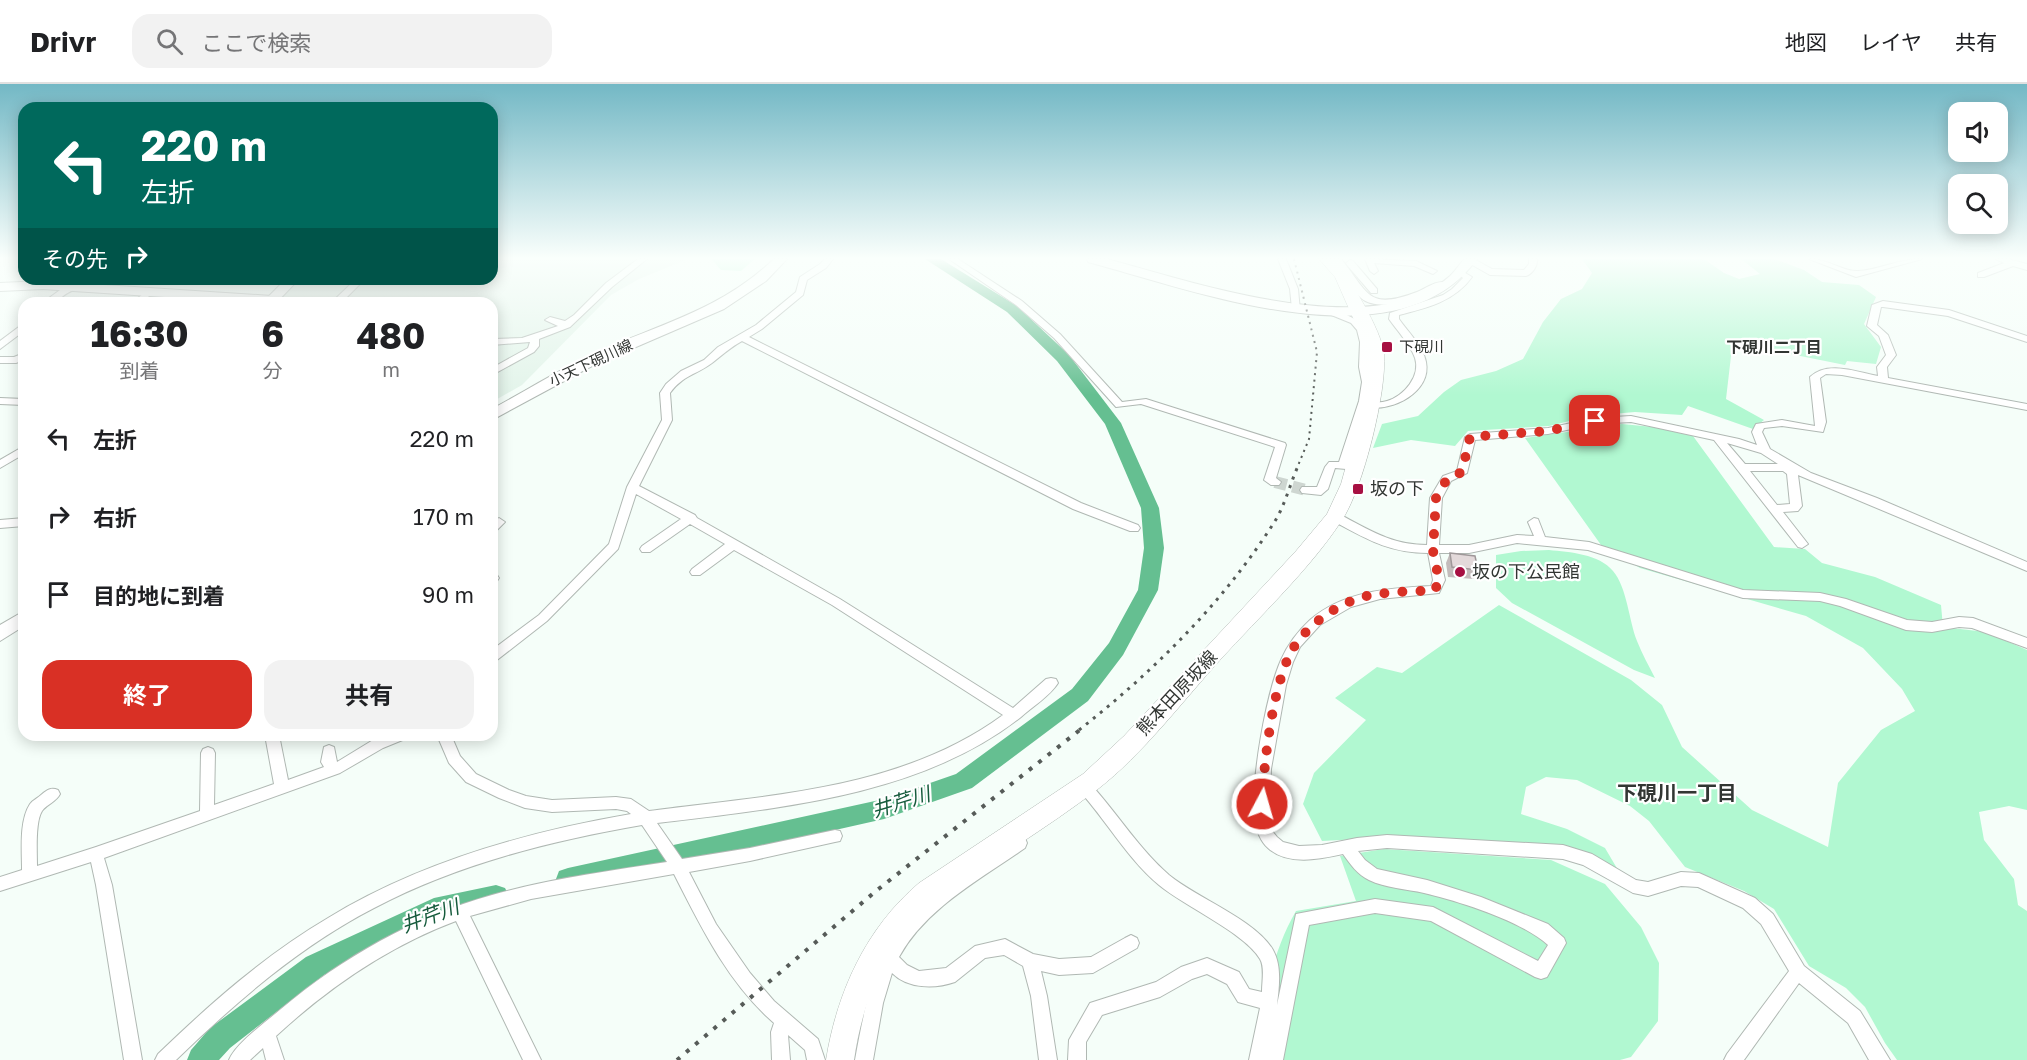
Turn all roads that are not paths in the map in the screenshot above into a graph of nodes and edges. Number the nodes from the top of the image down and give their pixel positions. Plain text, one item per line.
1 (588, 305) edge
2 (725, 305) edge
3 (785, 305) edge
4 (1021, 305) edge
5 (1271, 305) edge
6 (1296, 305) edge
7 (1355, 305) edge
8 (1398, 305) edge
9 (1422, 305) edge
10 (1881, 305) edge
11 (1887, 305) edge
12 (1297, 309) junction
13 (1327, 310) junction
14 (1358, 310) junction
15 (550, 320) dead end
16 (567, 325) junction
17 (18, 330) edge
18 (742, 337) junction
19 (535, 339) junction
20 (2027, 339) edge
21 (2, 342) edge
22 (498, 342) edge
23 (18, 359) edge
24 (0, 360) edge
25 (498, 369) edge
26 (1883, 379) junction
27 (0, 401) edge
28 (18, 402) edge
29 (1371, 405) junction
30 (2027, 407) edge
31 (498, 412) edge
32 (1718, 438) junction
33 (1356, 442) junction
34 (1765, 451) junction
35 (18, 453) edge
36 (0, 465) edge
37 (1787, 466) junction
38 (1741, 468) junction
39 (1275, 482) dead end
40 (633, 488) junction
41 (1306, 490) dead end
42 (1774, 509) junction
43 (1335, 517) junction
44 (691, 518) junction
45 (18, 522) edge
46 (1534, 522) dead end
47 (0, 524) edge
48 (1134, 528) dead end
49 (1541, 540) junction
50 (734, 544) junction
51 (1802, 544) dead end
52 (646, 549) dead end
53 (1433, 551) junction
54 (2027, 567) edge
55 (696, 572) dead end
56 (18, 620) edge
57 (0, 634) edge
58 (2027, 643) edge
59 (498, 652) edge
60 (1051, 683) dead end
61 (1014, 715) junction
62 (273, 741) edge
63 (389, 741) edge
64 (446, 741) edge
65 (329, 751) dead end
66 (208, 753) dead end
67 (335, 769) junction
68 (1110, 775) dead end
69 (282, 787) junction
70 (1089, 792) junction
71 (53, 794) dead end
72 (207, 814) junction
73 (649, 821) junction
74 (835, 836) dead end
75 (1346, 847) junction
76 (96, 854) junction
77 (678, 866) junction
78 (29, 875) junction
79 (0, 884) edge
80 (459, 913) junction
81 (1131, 943) dead end
82 (890, 959) junction
83 (1030, 961) junction
84 (1798, 972) junction
85 (1268, 1002) junction
86 (783, 1020) junction
87 (266, 1033) junction
88 (867, 1058) edge
89 (133, 1060) edge
90 (164, 1060) edge
91 (237, 1060) edge
92 (275, 1060) edge
93 (532, 1060) edge
94 (781, 1060) edge
95 (816, 1060) edge
96 (840, 1060) edge
97 (1048, 1060) edge
98 (1077, 1060) edge
99 (1258, 1060) edge
100 (1274, 1060) edge
101 (1733, 1060) edge
102 (1881, 1060) edge

1 - 16 street
2 - 31 main road, 小天下硯川線
3 - 18 street
4 - 39 street
5 - 12 main road
6 - 12 street
7 - 14 main road, 熊本田原坂線
8 - 14 main road
9 - 29 street
10 - 26 street
11 - 20 street
12 - 13 main road
13 - 14 main road
13 - 33 street
14 - 29 main road, 熊本田原坂線
15 - 16 street
16 - 19 street
17 - 21 street
18 - 40 street
18 - 48 street
19 - 22 street
19 - 25 street
23 - 24 street
26 - 30 street
26 - 34 street
27 - 28 street
29 - 33 main road, 熊本田原坂線
32 - 34 street
32 - 38 street
32 - 53 street
33 - 41 street
33 - 43 main road, 熊本田原坂線
34 - 37 street
35 - 36 street
37 - 38 street
37 - 42 street
37 - 54 street
38 - 42 street
40 - 44 street
40 - 59 street
42 - 51 street
43 - 53 street
43 - 96 main road, 熊本田原坂線
44 - 50 street
44 - 52 street
45 - 47 street
46 - 49 street
49 - 53 street
49 - 58 street
50 - 55 street
50 - 61 street
53 - 75 street
56 - 57 street
60 - 61 street
61 - 73 street
62 - 69 street
63 - 67 street
64 - 73 street
65 - 67 street
66 - 72 street
67 - 69 street
68 - 70 street
69 - 72 street
70 - 82 street
70 - 85 street
71 - 78 street
72 - 76 street
73 - 77 street
73 - 90 street
74 - 77 street
75 - 84 street
75 - 100 street
76 - 78 street
76 - 89 street
77 - 80 street
77 - 86 street
78 - 79 street
80 - 87 street
80 - 93 street
81 - 83 street
82 - 83 street
82 - 88 street
83 - 97 street
84 - 101 street
84 - 102 street
85 - 98 street
85 - 99 street
86 - 94 street
86 - 95 street
87 - 91 street
87 - 92 street

